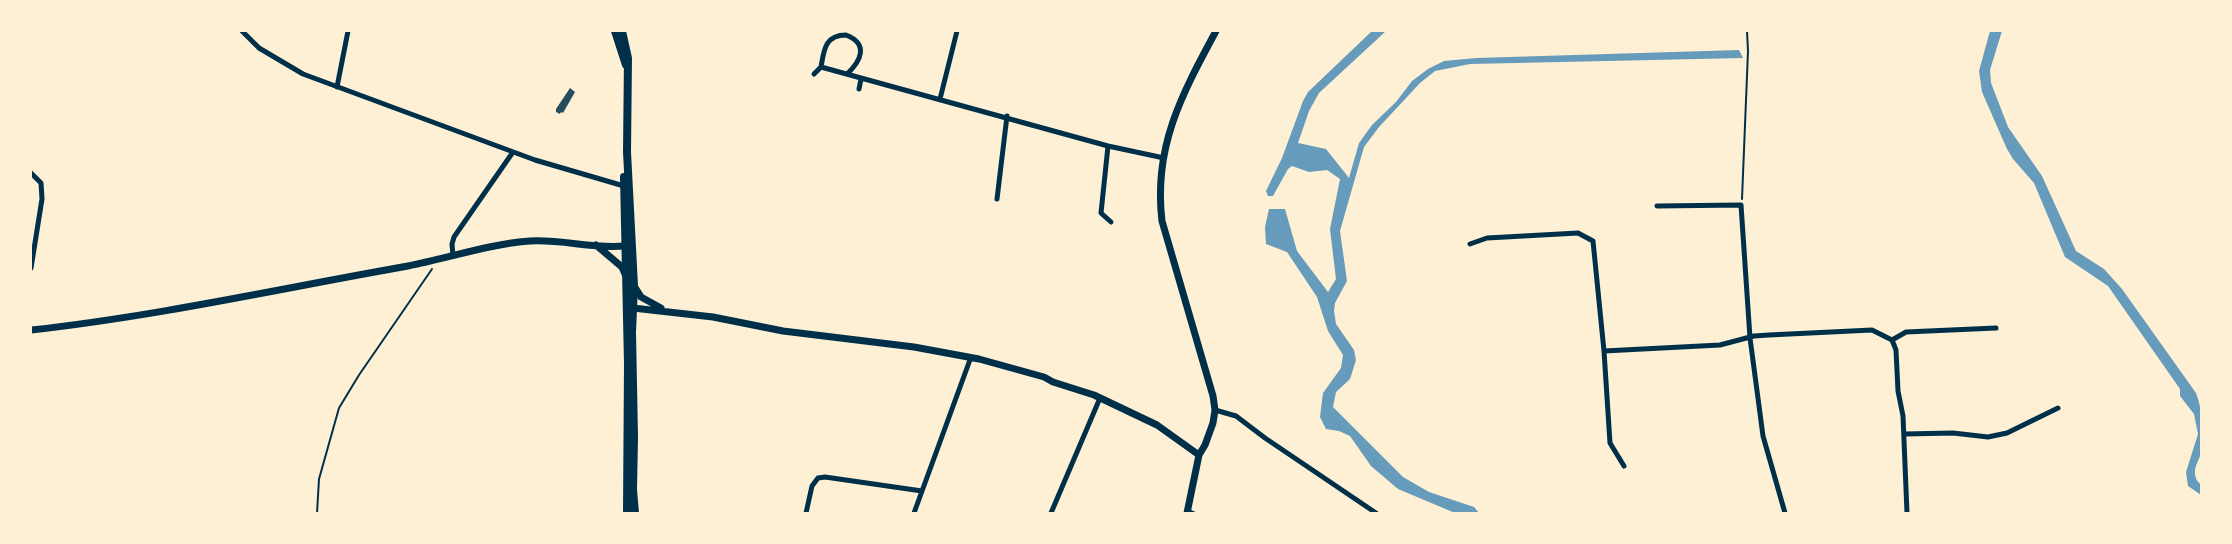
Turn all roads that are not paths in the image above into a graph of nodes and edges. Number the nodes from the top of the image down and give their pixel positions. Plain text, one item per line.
1 (242, 31) edge
2 (348, 31) edge
3 (615, 31) edge
4 (622, 31) edge
5 (957, 31) edge
6 (1216, 31) edge
7 (821, 67) junction
8 (627, 69) junction
9 (814, 74) dead end
10 (847, 74) junction
11 (861, 79) junction
12 (337, 87) junction
13 (859, 88) dead end
14 (940, 99) junction
15 (1006, 116) junction
16 (1108, 146) junction
17 (513, 152) junction
18 (627, 152) junction
19 (1164, 158) junction
20 (31, 173) edge
21 (624, 186) junction
22 (997, 199) dead end
23 (1657, 206) dead end
24 (1111, 222) dead end
25 (1470, 244) dead end
26 (596, 245) junction
27 (624, 246) junction
28 (453, 256) junction
29 (31, 268) edge
30 (625, 270) junction
31 (634, 272) junction
32 (634, 286) junction
33 (633, 308) junction
34 (666, 310) junction
35 (1996, 328) dead end
36 (31, 330) edge
37 (1750, 338) junction
38 (1892, 340) junction
39 (1604, 351) junction
40 (971, 357) junction
41 (1100, 398) junction
42 (2058, 408) dead end
43 (1215, 410) junction
44 (1904, 434) junction
45 (1199, 455) junction
46 (1624, 466) dead end
47 (922, 491) junction
48 (1190, 512) edge
49 (627, 513) edge
50 (635, 513) edge
51 (806, 513) edge
52 (914, 513) edge
53 (1051, 513) edge
54 (1376, 513) edge
55 (1785, 513) edge
56 (1907, 513) edge

1 - 12 street
2 - 12 street
3 - 8 main road
4 - 8 main road
5 - 14 street
6 - 19 street
7 - 9 street
7 - 10 street
7 - 10 street
8 - 18 main road
10 - 11 street
11 - 13 street
11 - 14 street
12 - 17 street
14 - 15 street
15 - 16 street
15 - 22 street
16 - 19 street
16 - 24 street
17 - 21 street
17 - 28 street
18 - 21 main road
18 - 31 main road
19 - 43 street
20 - 29 street
21 - 27 main road
23 - 37 street
25 - 39 street
26 - 27 street
26 - 28 street
26 - 30 street
27 - 30 main road
27 - 31 street
28 - 36 street
30 - 33 street
30 - 49 main road
31 - 32 main road
32 - 33 main road
32 - 34 street
33 - 34 street
33 - 50 main road
34 - 40 street
35 - 38 street
37 - 38 street
37 - 39 street
37 - 55 street
38 - 44 street
39 - 46 street
40 - 41 street
40 - 47 street
41 - 45 street
41 - 53 street
42 - 44 street
43 - 45 street
43 - 54 street
44 - 56 street
45 - 48 street
47 - 51 street
47 - 52 street

